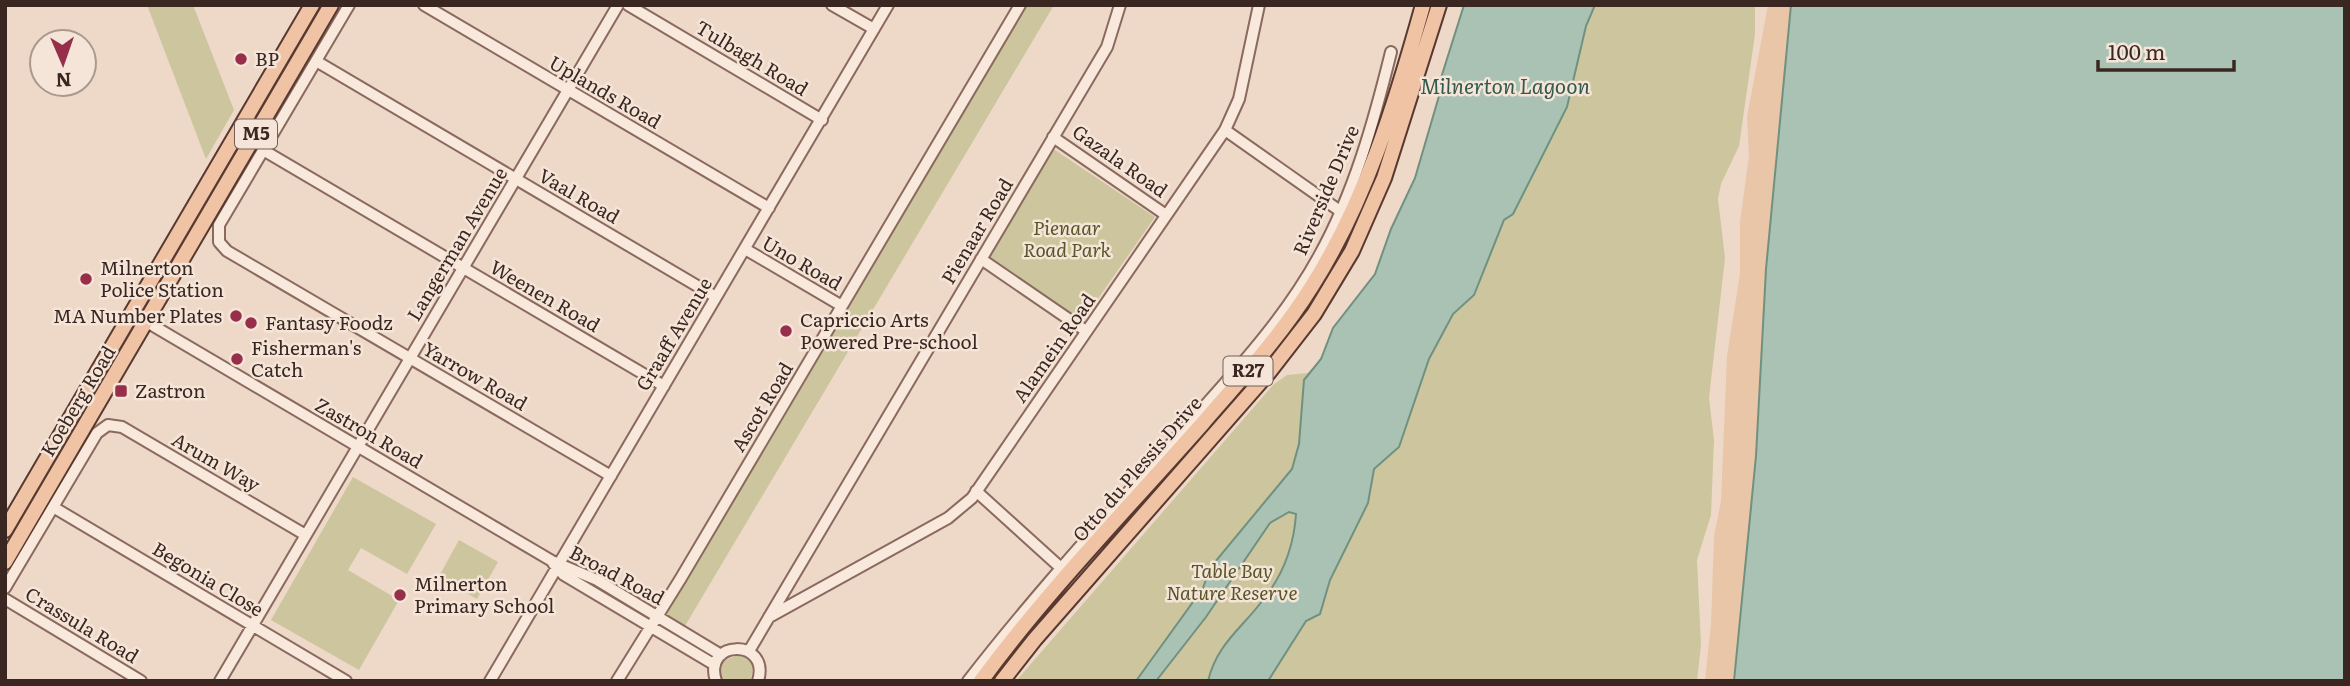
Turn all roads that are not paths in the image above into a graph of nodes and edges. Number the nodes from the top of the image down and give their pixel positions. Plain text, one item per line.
1 (349, 5) edge
2 (424, 5) edge
3 (618, 5) edge
4 (628, 5) edge
5 (832, 5) edge
6 (888, 5) edge
7 (1020, 5) edge
8 (1120, 5) edge
9 (1259, 5) edge
10 (1423, 5) edge
11 (1440, 5) edge
12 (311, 6) edge
13 (328, 10) edge
14 (874, 29) junction
15 (1391, 52) dead end
16 (316, 61) junction
17 (570, 91) junction
18 (821, 120) junction
19 (1225, 130) junction
20 (1053, 137) junction
21 (263, 150) junction
22 (516, 180) junction
23 (769, 208) junction
24 (1340, 211) junction
25 (1166, 215) junction
26 (745, 249) junction
27 (981, 259) junction
28 (462, 268) junction
29 (716, 297) junction
30 (842, 306) junction
31 (133, 313) junction
32 (147, 322) junction
33 (1086, 331) junction
34 (410, 358) junction
35 (664, 386) junction
36 (357, 447) junction
37 (611, 475) junction
38 (976, 491) junction
39 (53, 507) junction
40 (5, 530) edge
41 (304, 534) junction
42 (5, 562) edge
43 (556, 564) junction
44 (1061, 568) junction
45 (794, 576) junction
46 (5, 588) edge
47 (808, 595) junction
48 (5, 599) edge
49 (658, 617) junction
50 (769, 617) junction
51 (253, 625) junction
52 (651, 627) junction
53 (749, 652) junction
54 (718, 660) junction
55 (761, 680) edge
56 (141, 681) edge
57 (220, 681) edge
58 (346, 681) edge
59 (490, 681) edge
60 (617, 681) edge
61 (716, 681) edge
62 (968, 681) edge
63 (981, 681) edge
64 (1002, 681) edge

1 - 16 street
2 - 17 street, Uplands Road
3 - 17 street, Langerman Avenue
4 - 18 street, Tulbagh Road
5 - 14 street
6 - 14 street, Graaff Avenue
7 - 30 street, Ascot Road
8 - 20 street, Pienaar Road
9 - 19 street, Alamein Road
10 - 63 main road, Otto du Plessis Drive / R27
11 - 64 main road, Otto du Plessis Drive / R27
12 - 13 main road
12 - 31 main road, Koeberg Road / M5
13 - 32 main road, Koeberg Road / M5
14 - 18 street, Graaff Avenue
15 - 24 street, Riverside Drive
16 - 21 street
16 - 22 street, Vaal Road
17 - 22 street, Langerman Avenue
17 - 23 street, Uplands Road
18 - 23 street, Graaff Avenue
19 - 24 street
19 - 25 street, Alamein Road
20 - 25 street, Gazala Road
20 - 27 street, Pienaar Road
21 - 28 street, Weenen Road
21 - 34 street, Yarrow Road
22 - 28 street, Langerman Avenue
22 - 29 street, Vaal Road
23 - 26 street, Graaff Avenue
24 - 44 street, Riverside Drive
25 - 33 street, Alamein Road
26 - 29 street, Graaff Avenue
26 - 30 street, Uno Road
27 - 33 street
27 - 45 street, Pienaar Road
28 - 34 street, Langerman Avenue
28 - 35 street, Weenen Road
29 - 35 street, Graaff Avenue
30 - 49 street, Ascot Road
31 - 32 street, Zastron Road
31 - 40 main road, Koeberg Road / M5
32 - 36 street, Zastron Road
32 - 42 main road, Koeberg Road / M5
33 - 38 street, Alamein Road
34 - 36 street, Langerman Avenue
34 - 37 street, Yarrow Road
35 - 37 street, Graaff Avenue
36 - 41 street, Langerman Avenue
36 - 43 street, Zastron Road
37 - 43 street, Graaff Avenue
38 - 44 street
38 - 47 street, Alamein Road
39 - 41 street, Arum Way
39 - 46 street
39 - 51 street, Begonia Close
41 - 51 street, Langerman Avenue
43 - 49 street, Broad Road
43 - 52 street, Broad Road
43 - 59 street, Graaff Avenue
44 - 62 street, Riverside Drive
45 - 47 street
45 - 50 street, Pienaar Road
47 - 50 street, Alamein Road
48 - 56 street, Crassula Road
49 - 52 street, Ascot Road
49 - 54 street, Broad Road
50 - 53 street, Pienaar Road
51 - 57 street, Langerman Avenue
51 - 58 street, Begonia Close
52 - 54 street, Broad Road
52 - 60 street, Ascot Road
53 - 54 street
53 - 55 street
54 - 61 street

